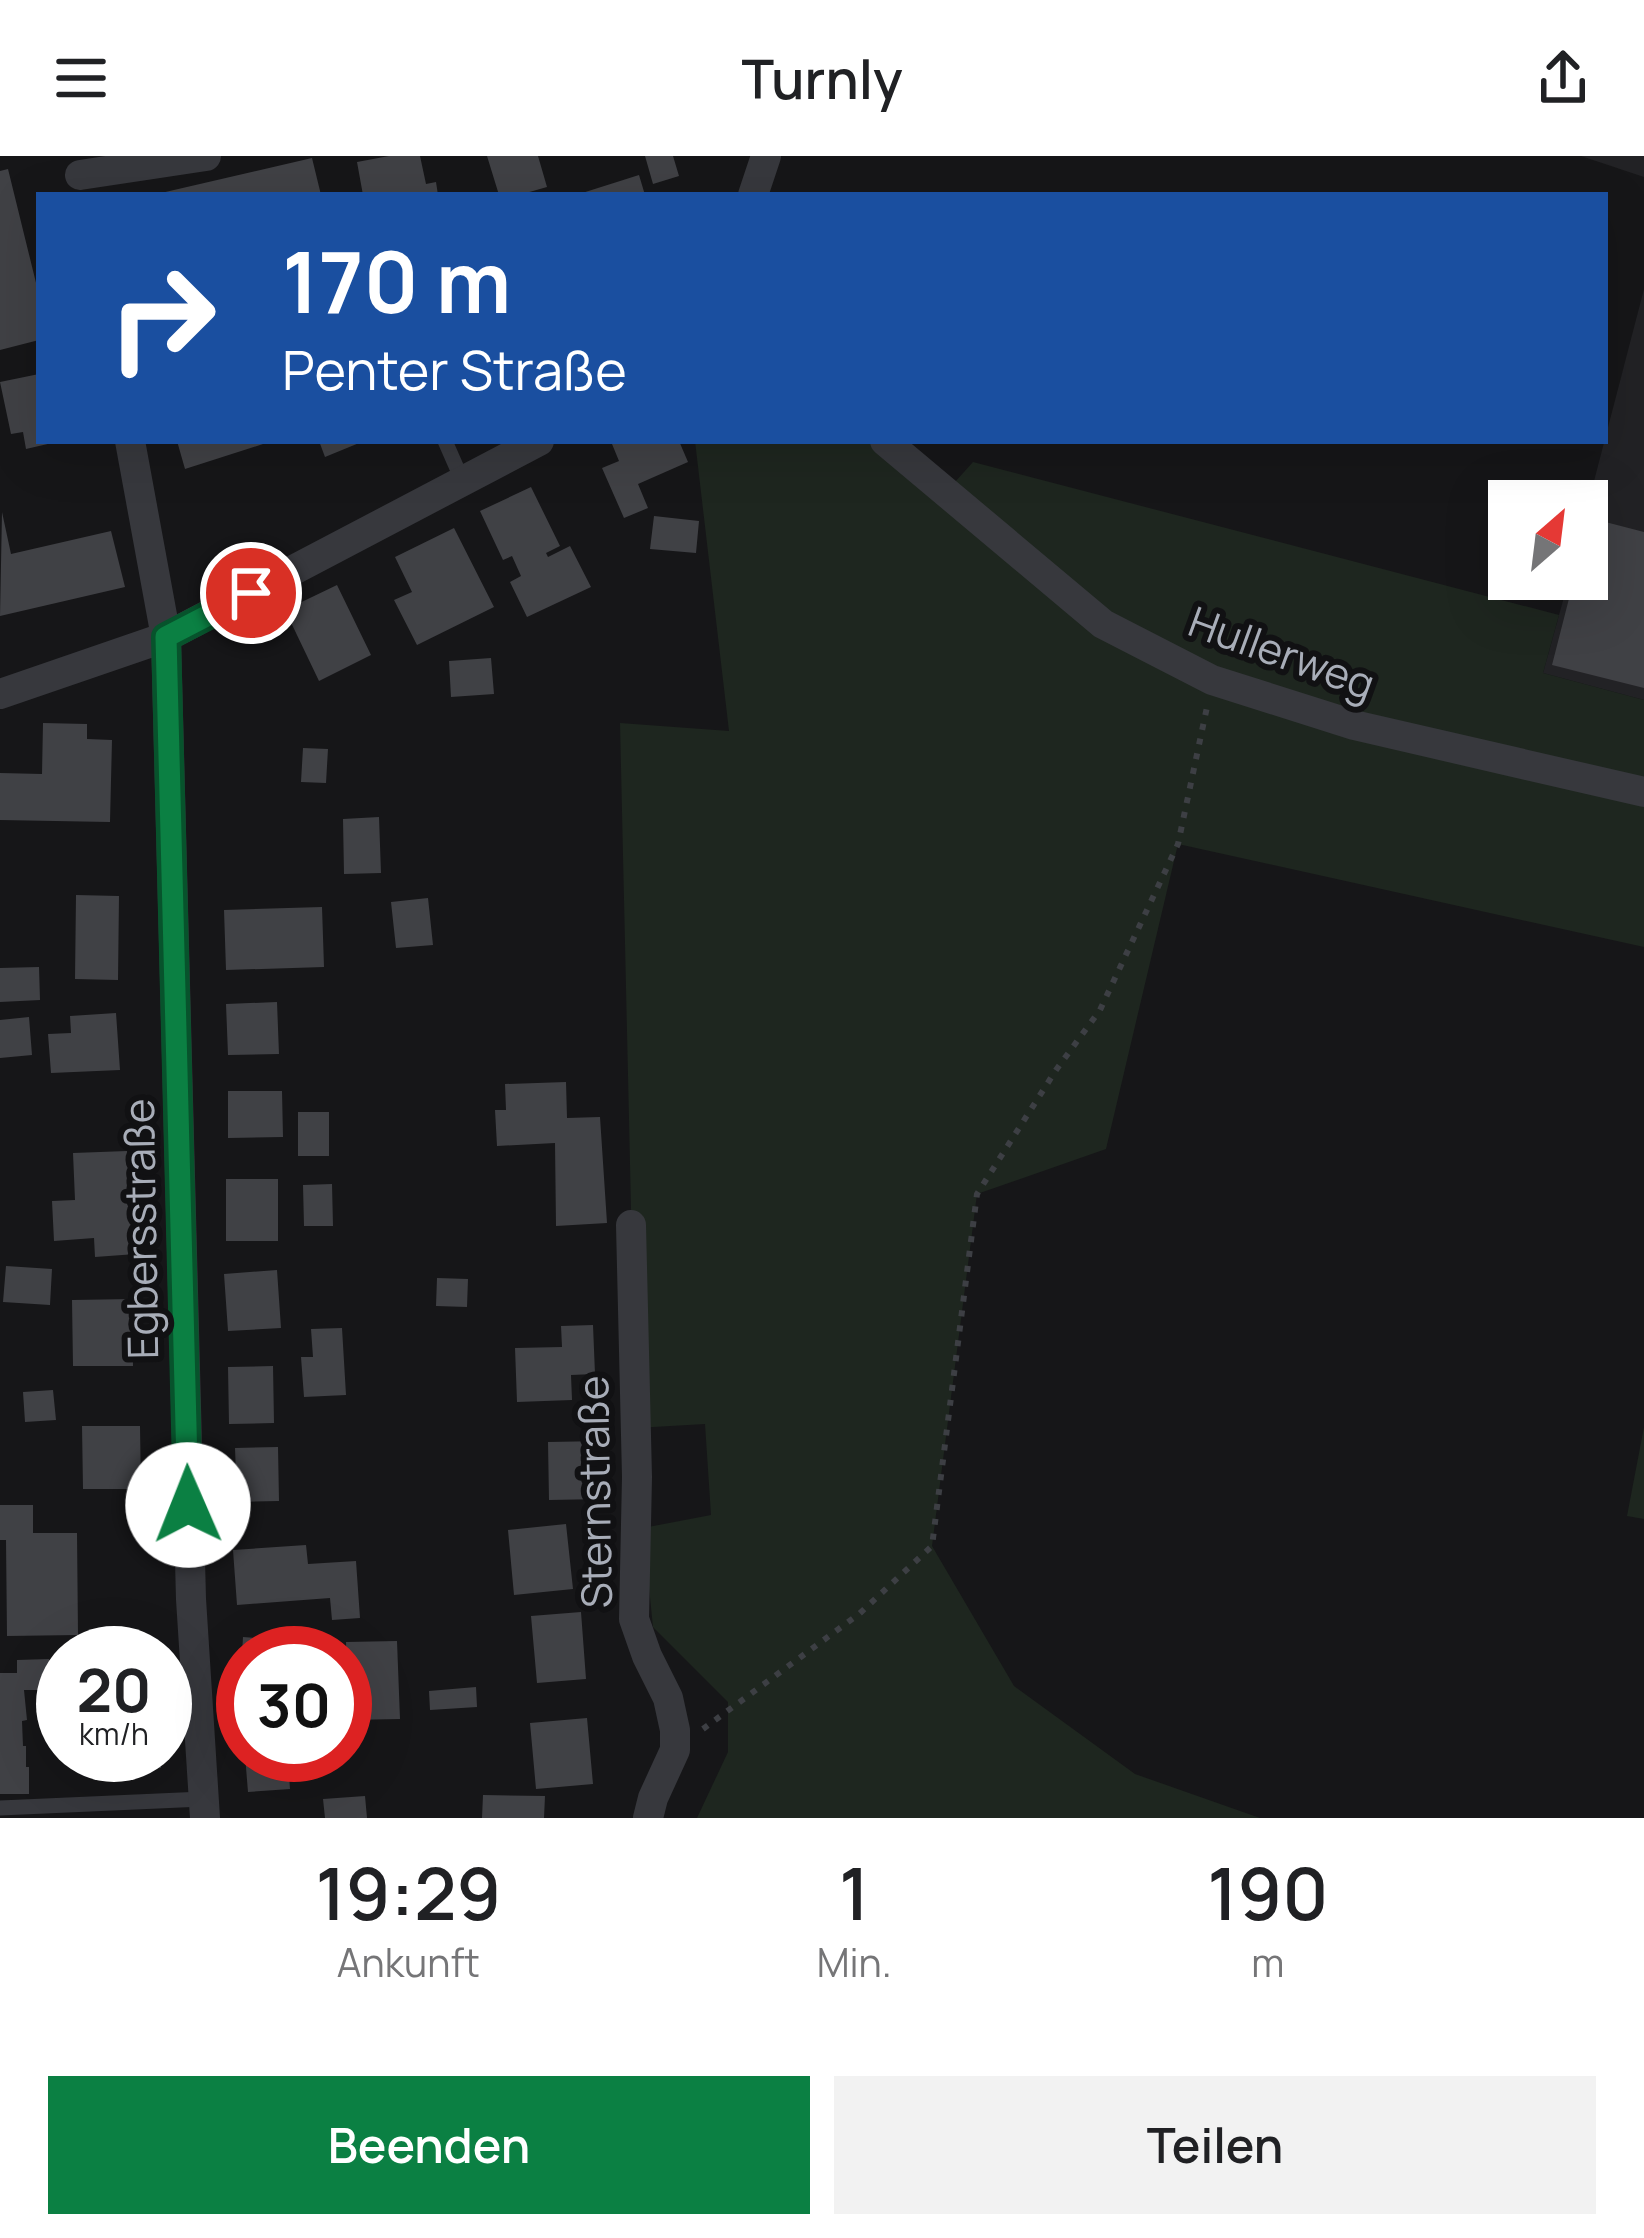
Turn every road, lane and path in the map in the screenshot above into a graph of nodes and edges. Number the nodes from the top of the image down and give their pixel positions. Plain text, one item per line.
1 (206, 156) edge
2 (766, 156) edge
3 (80, 176) edge
4 (754, 192) edge
5 (131, 444) edge
6 (447, 444) edge
7 (533, 444) edge
8 (889, 444) edge
9 (463, 482) junction
10 (166, 637) junction
11 (1212, 680) junction
12 (0, 694) edge
13 (1644, 792) edge
14 (631, 1225) dead end
15 (675, 1750) junction
16 (0, 1808) edge
17 (204, 1809) edge
18 (648, 1818) edge

1 - 3 street
2 - 4 street
5 - 10 street, Egbersstraße
6 - 9 lane
7 - 9 street
8 - 11 street, Hullerweg
9 - 10 street
10 - 12 street
10 - 17 street, Egbersstraße
11 - 13 street, Hullerweg
11 - 15 path
14 - 15 street, Sternstraße
15 - 18 street
16 - 17 lane

